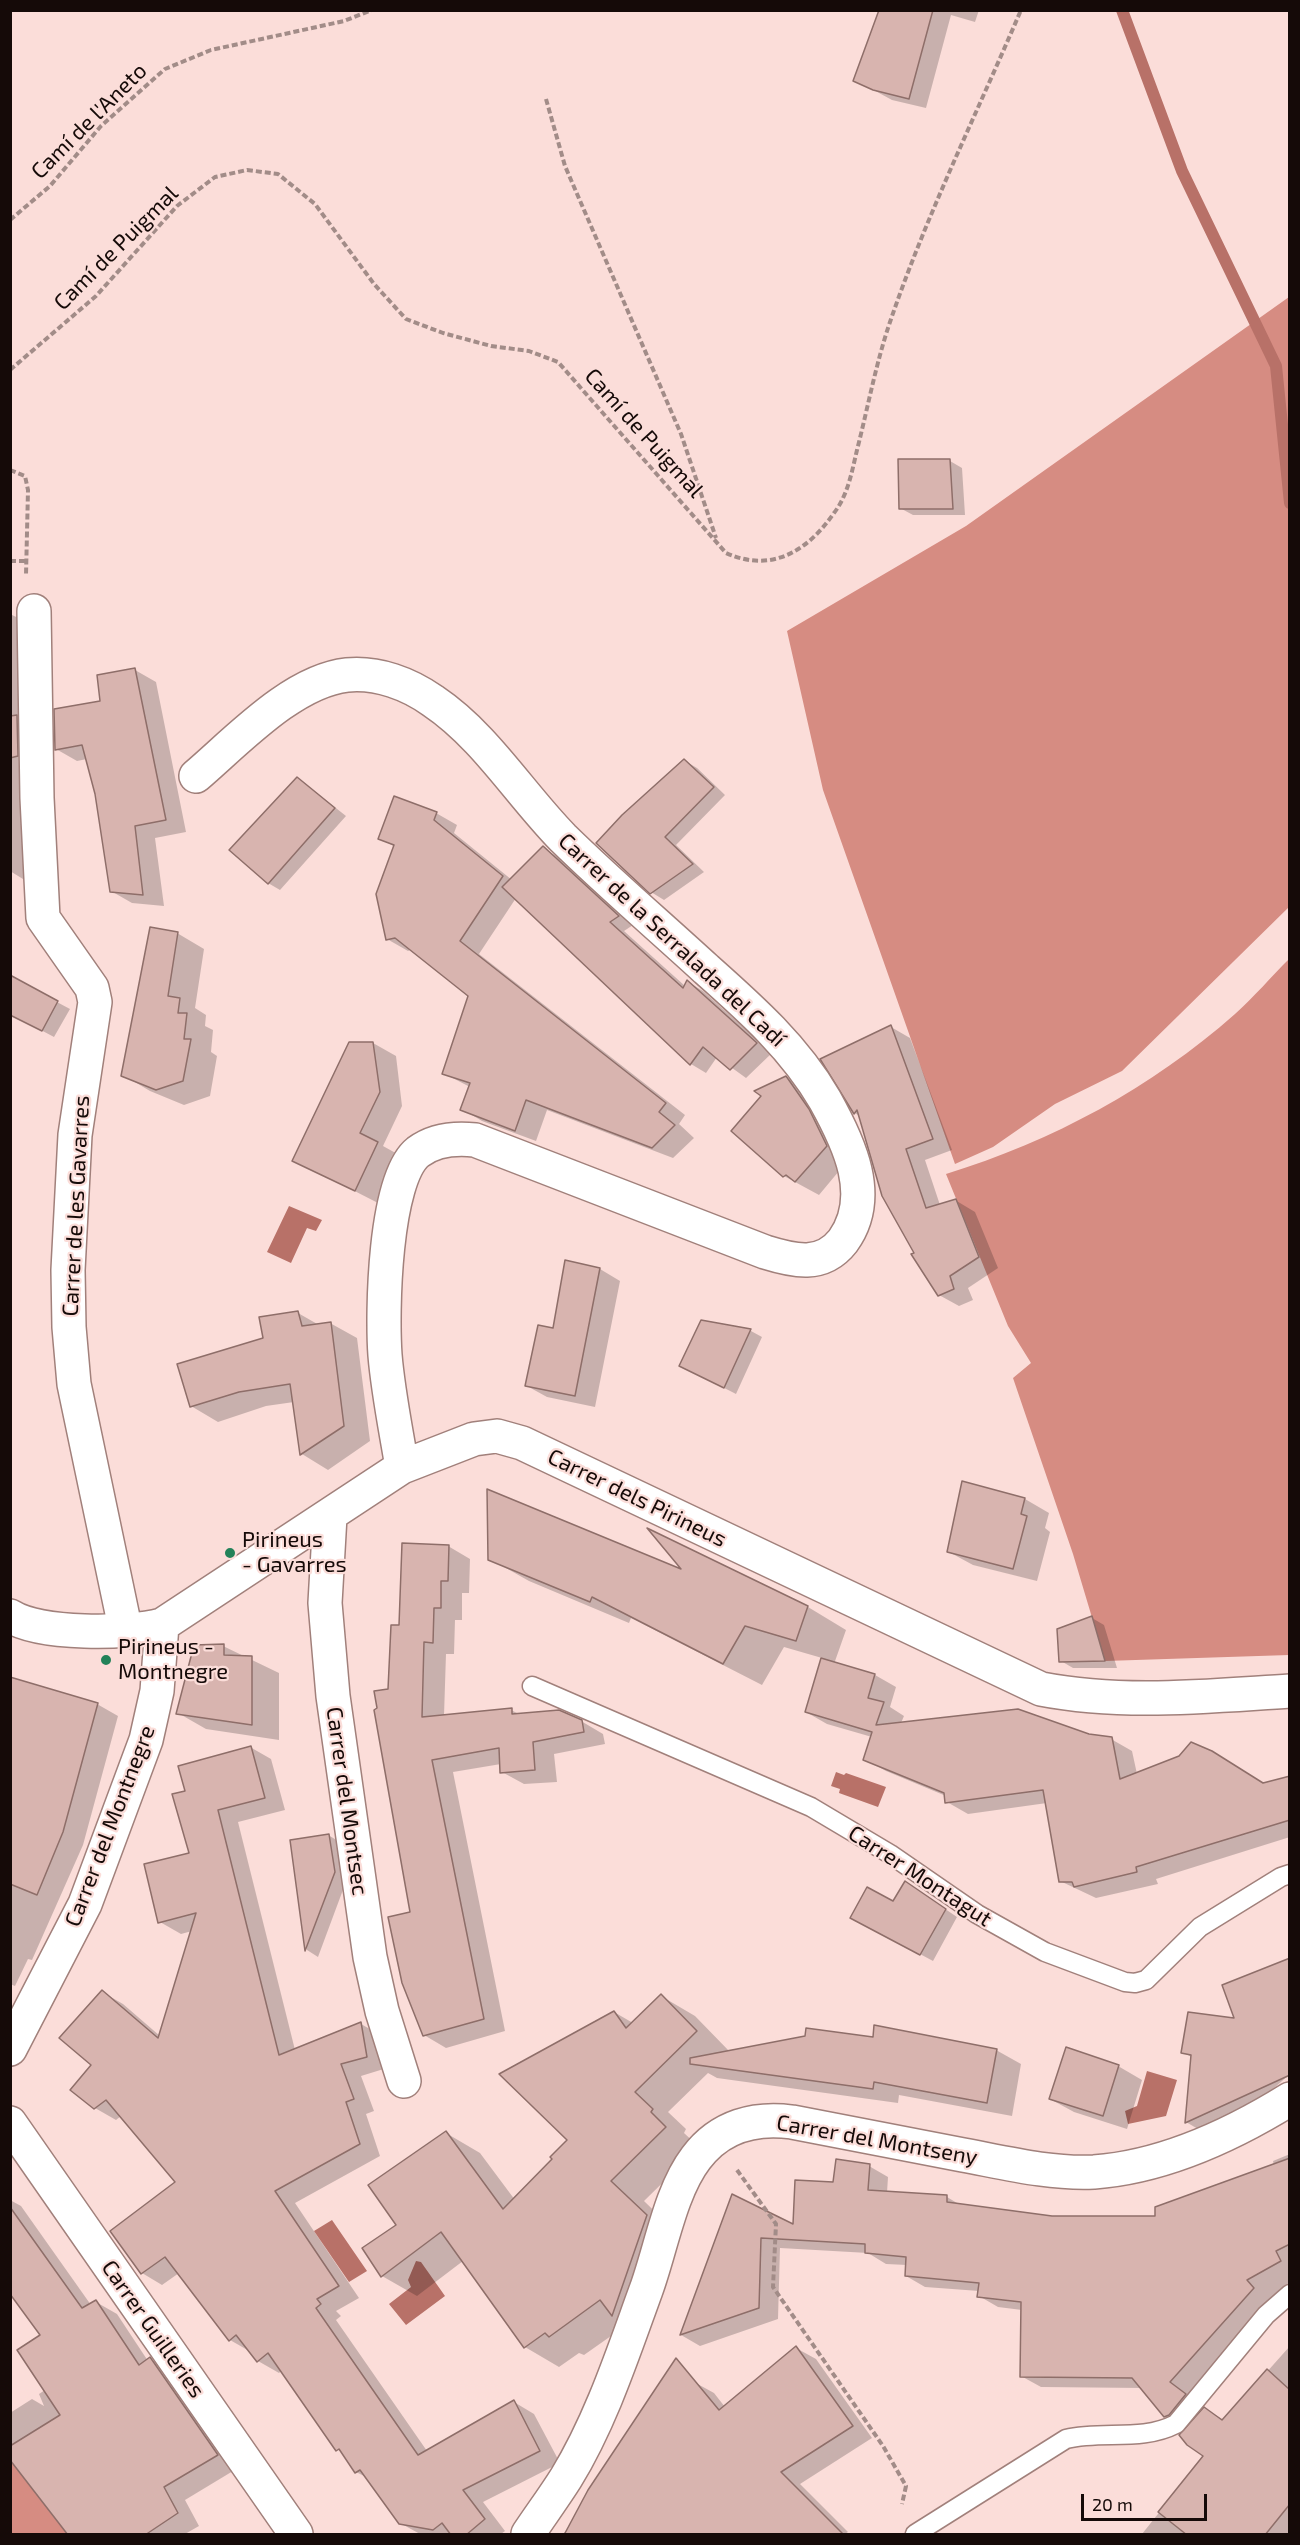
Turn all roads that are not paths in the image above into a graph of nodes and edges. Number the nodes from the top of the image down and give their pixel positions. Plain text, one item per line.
1 (34, 611) road end
2 (196, 776) dead end
3 (402, 1467) junction
4 (330, 1516) junction
5 (10, 1616) edge
6 (162, 1625) junction
7 (126, 1632) junction
8 (532, 1686) dead end
9 (1290, 1691) edge
10 (1290, 1874) edge
11 (10, 2049) edge
12 (404, 2081) dead end
13 (1290, 2099) edge
14 (10, 2123) edge
15 (1290, 2294) edge
16 (296, 2535) edge
17 (528, 2535) edge
18 (915, 2535) edge

1 - 7 street, Carrer de les Gavarres
2 - 3 street, Carrer de la Serralada del Cadí
3 - 4 street, Carrer dels Pirineus
3 - 9 street, Carrer dels Pirineus
4 - 6 street, Carrer dels Pirineus
4 - 12 street, Carrer del Montsec
5 - 7 street, Carrer dels Pirineus
6 - 7 street, Carrer dels Pirineus
6 - 11 street, Carrer del Montnegre
8 - 10 lane, Carrer Montagut
13 - 17 street, Carrer del Montseny
14 - 16 street, Carrer Guilleries
15 - 18 lane

